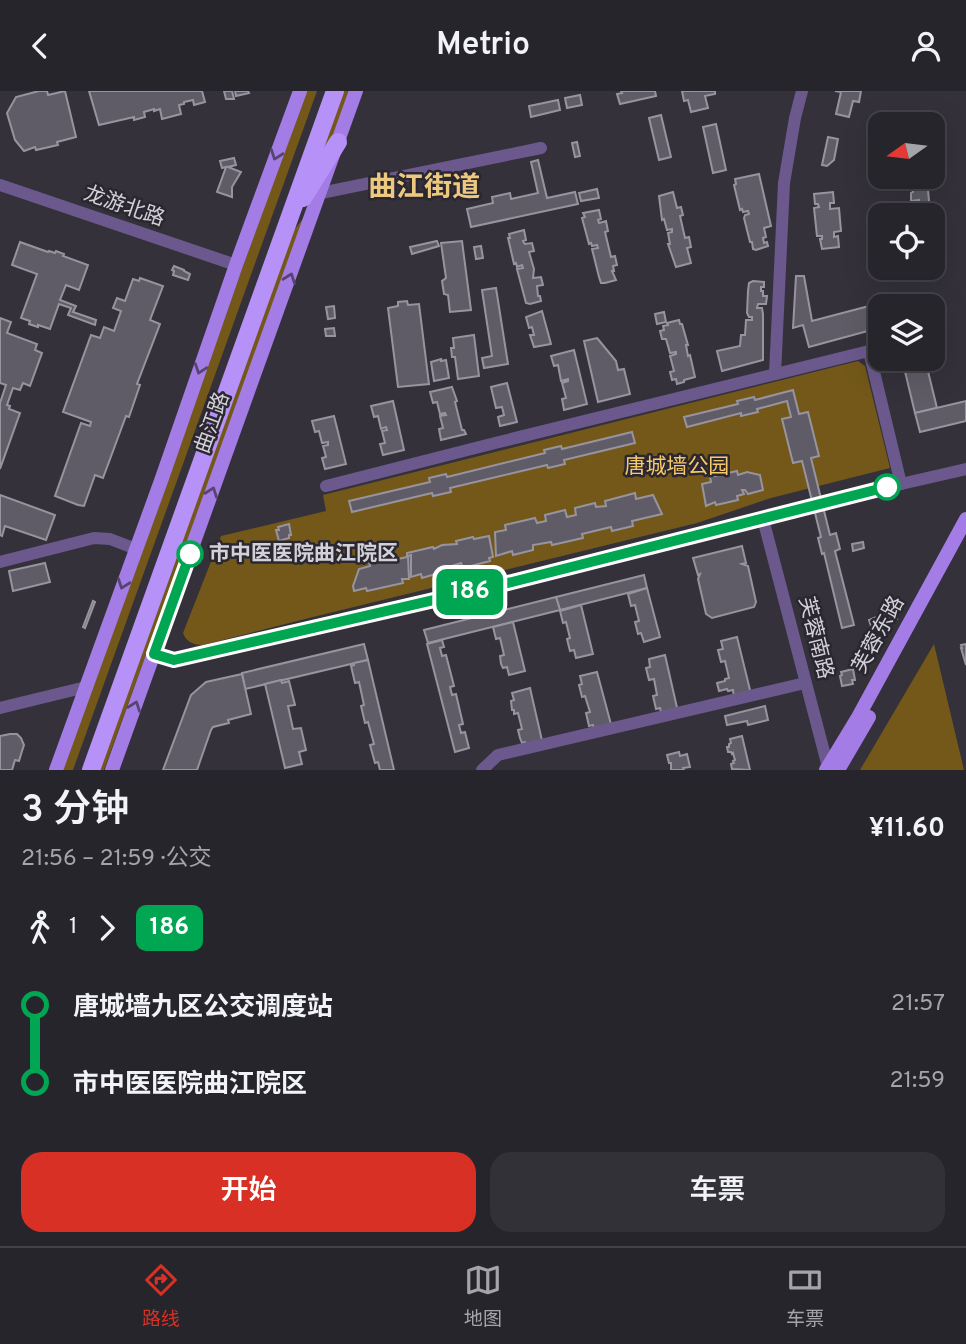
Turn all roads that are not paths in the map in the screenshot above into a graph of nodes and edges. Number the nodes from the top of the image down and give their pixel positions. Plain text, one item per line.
1 (300, 91) edge
2 (324, 91) edge
3 (335, 91) edge
4 (356, 91) edge
5 (802, 91) edge
6 (338, 142) junction
7 (541, 148) dead end
8 (0, 185) edge
9 (321, 193) junction
10 (283, 231) junction
11 (236, 265) junction
12 (775, 374) junction
13 (966, 469) edge
14 (901, 484) junction
15 (326, 486) dead end
16 (763, 519) junction
17 (966, 519) edge
18 (966, 538) edge
19 (136, 549) junction
20 (0, 562) edge
21 (154, 654) junction
22 (805, 683) junction
23 (86, 687) junction
24 (0, 708) edge
25 (830, 769) edge
26 (56, 770) edge
27 (80, 770) edge
28 (91, 770) edge
29 (112, 770) edge
30 (482, 770) edge

1 -> 11 main road, 曲江路
2 - 27 highway, 曲江路
3 - 10 highway, 曲江路
4 - 6 main road, 曲江路
5 - 12 street
6 - 9 main road, 曲江路
6 - 10 highway
7 - 9 street
8 - 11 street, 龙游北路
21 -> 9 main road, 曲江路
10 - 28 highway, 曲江路
11 -> 19 main road, 曲江路
12 - 14 street
12 - 15 street
13 - 14 street
14 - 16 street
16 - 21 street
16 - 22 street, 芙蓉南路
17 - 25 main road, 芙蓉东路
18 - 25 main road, 芙蓉东路
19 - 20 street
19 -> 23 main road, 曲江路
29 -> 21 main road, 曲江路
22 - 25 street, 芙蓉南路
22 - 30 street
23 - 24 street
23 - 26 main road, 曲江路

